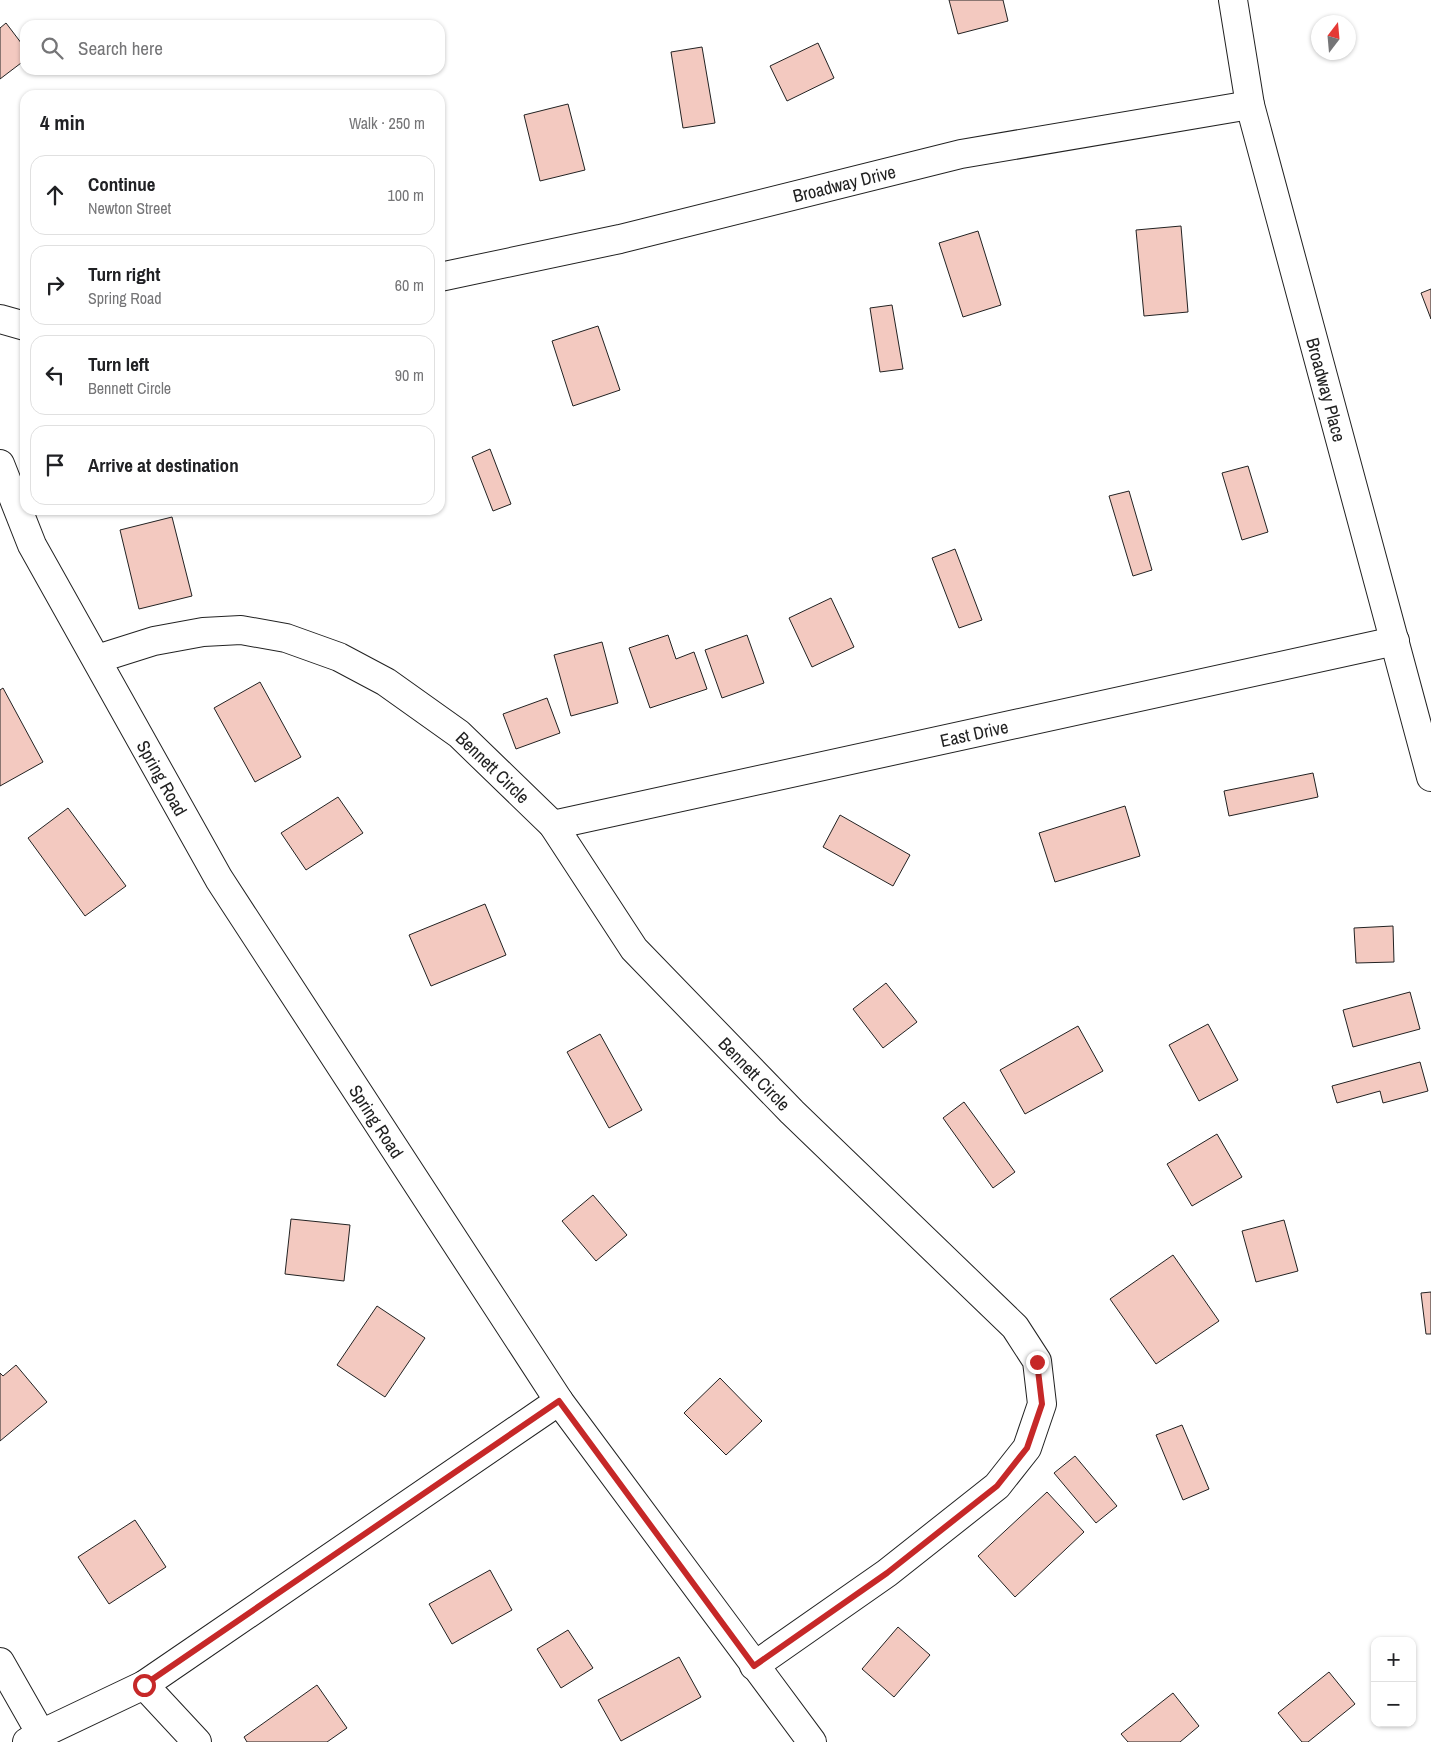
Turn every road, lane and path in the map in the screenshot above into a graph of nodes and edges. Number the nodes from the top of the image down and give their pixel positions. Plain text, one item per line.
1 (1233, 0) edge
2 (1250, 105) junction
3 (445, 276) edge
4 (0, 320) edge
5 (20, 325) edge
6 (0, 464) edge
7 (20, 515) edge
8 (20, 515) edge
9 (1395, 641) junction
10 (97, 659) junction
11 (1431, 777) edge
12 (553, 825) junction
13 (559, 1401) junction
14 (0, 1662) edge
15 (754, 1666) junction
16 (144, 1685) junction
17 (34, 1738) edge
18 (197, 1742) edge
19 (812, 1742) edge

1 - 2 street, Broadway Place
2 - 3 street, Broadway Drive
2 - 9 street, Broadway Place
4 - 5 street
6 - 8 street, Spring Road
7 - 10 street, Spring Road
9 - 11 street, Broadway Place
9 - 12 street, East Drive
10 - 12 street, Bennett Circle
10 - 13 street, Spring Road
12 - 15 street, Bennett Circle
13 - 15 street, Spring Road
13 - 16 street
14 - 17 street
15 - 19 street, Spring Road
16 - 17 street
16 - 18 street

